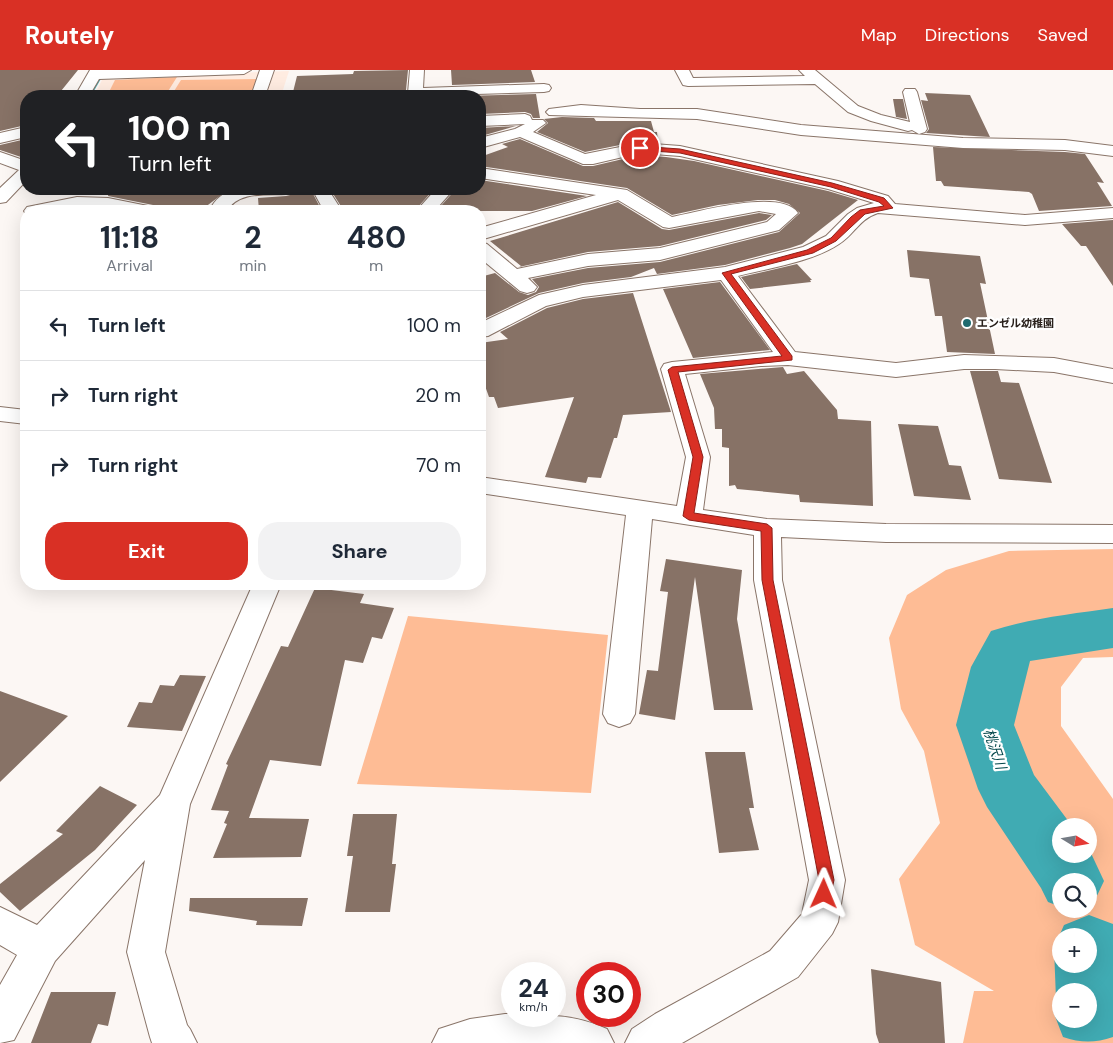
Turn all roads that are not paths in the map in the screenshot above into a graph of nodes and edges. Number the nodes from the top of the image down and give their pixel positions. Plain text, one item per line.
1 (244, 70) edge
2 (267, 70) edge
3 (417, 70) edge
4 (540, 70) edge
5 (682, 70) edge
6 (806, 70) edge
7 (96, 72) edge
8 (820, 80) junction
9 (702, 82) junction
10 (544, 88) junction
11 (86, 90) edge
12 (260, 90) edge
13 (415, 90) edge
14 (486, 90) edge
15 (910, 92) dead end
16 (687, 94) dead end
17 (550, 115) junction
18 (486, 120) edge
19 (920, 129) junction
20 (521, 132) junction
21 (20, 133) edge
22 (0, 138) edge
23 (486, 141) edge
24 (963, 143) junction
25 (1113, 151) edge
26 (0, 157) edge
27 (20, 165) edge
28 (486, 174) edge
29 (20, 190) edge
30 (621, 194) junction
31 (234, 195) edge
32 (440, 195) edge
33 (113, 196) edge
34 (50, 205) edge
35 (133, 205) edge
36 (222, 205) edge
37 (431, 205) edge
38 (889, 208) junction
39 (14, 209) edge
40 (1113, 213) edge
41 (486, 232) edge
42 (486, 253) edge
43 (726, 273) junction
44 (514, 275) junction
45 (539, 301) junction
46 (486, 328) edge
47 (788, 358) junction
48 (1113, 376) edge
49 (0, 414) edge
50 (20, 417) edge
51 (486, 486) edge
52 (640, 509) junction
53 (689, 516) junction
54 (767, 528) junction
55 (1113, 534) edge
56 (264, 590) edge
57 (620, 714) dead end
58 (173, 804) junction
59 (0, 925) edge
60 (41, 948) junction
61 (0, 1026) edge
62 (176, 1043) edge
63 (453, 1043) edge
64 (593, 1043) edge
65 (646, 1043) edge

1 - 7 street
2 - 12 street
3 - 13 street
4 - 10 street
5 - 9 street
6 - 8 street
7 - 11 street
8 - 9 street
8 - 19 street
9 - 16 street
10 - 14 street
10 - 17 street
15 - 19 street
17 - 18 street
17 - 20 street
17 - 24 street
19 - 24 street
20 - 23 street
20 - 38 street
21 - 22 street
24 - 25 street
26 - 27 street
28 - 30 street
29 - 39 street
30 - 41 street
30 - 44 street
31 - 36 street
32 - 37 street
33 - 34 street
33 - 35 street
38 - 40 street
38 - 43 street
42 - 44 street
43 - 45 street
43 - 47 street
44 - 45 street
45 - 46 street
47 - 48 street
47 - 53 street
49 - 50 street
51 - 52 street
52 - 53 street
52 - 57 street
53 - 54 street
54 - 55 street
54 - 65 street
56 - 58 street
58 - 60 street
58 - 62 street
59 - 60 street
60 - 61 street
63 - 64 street

